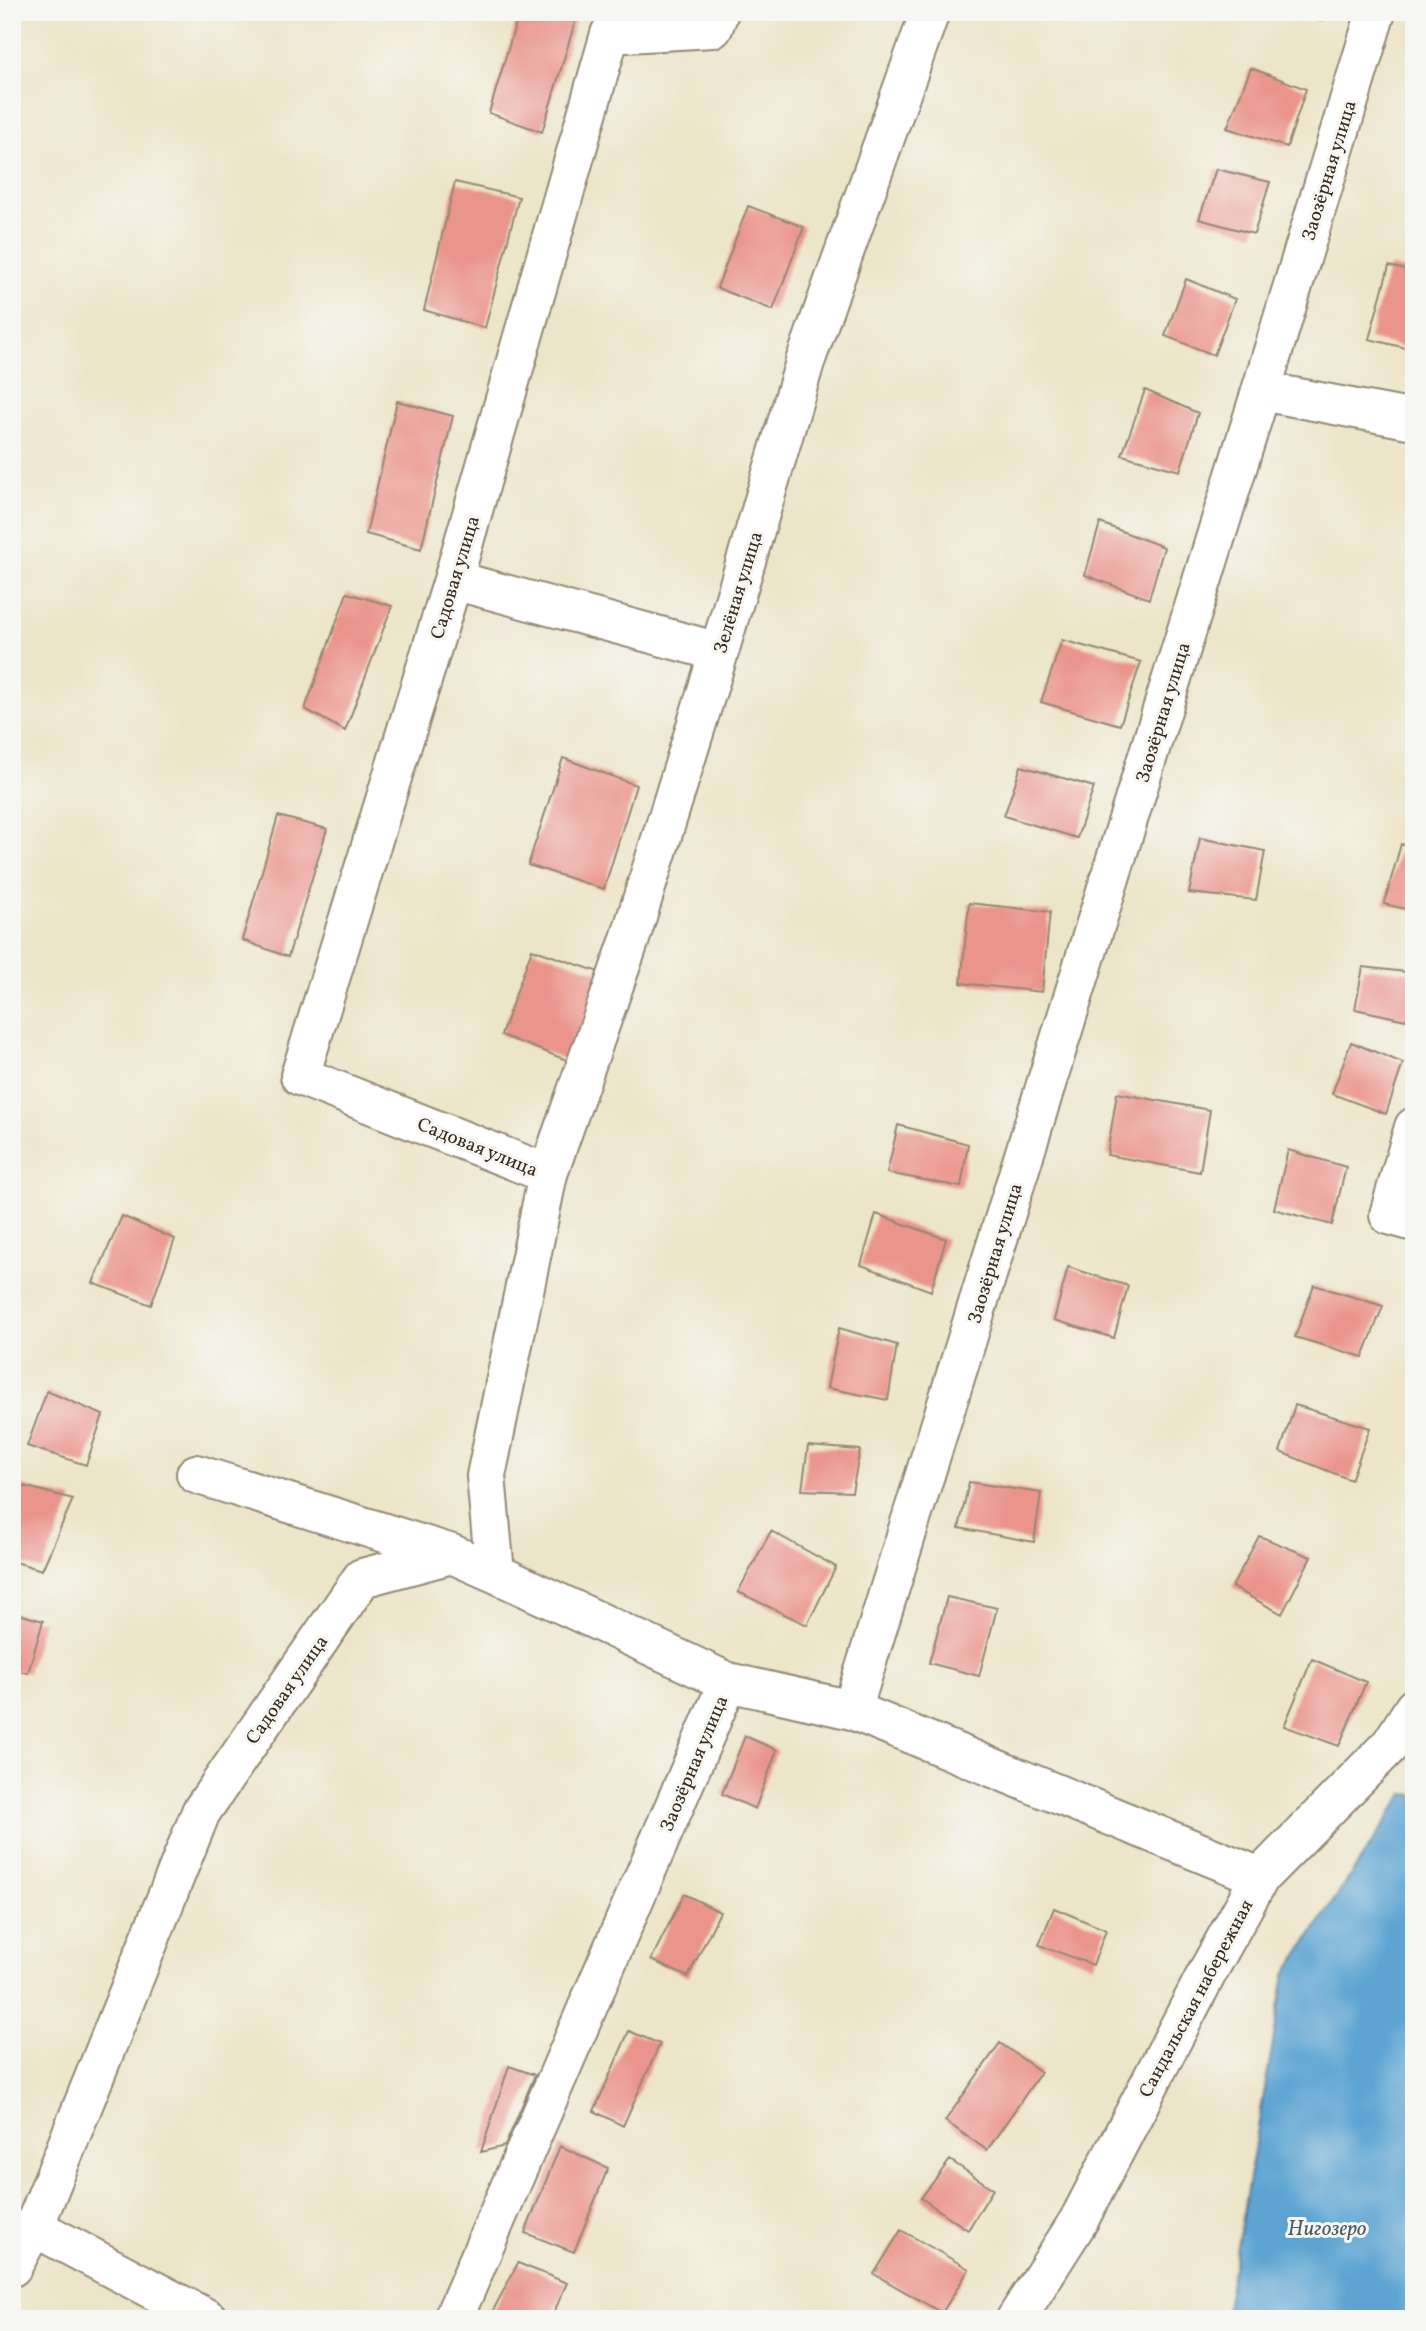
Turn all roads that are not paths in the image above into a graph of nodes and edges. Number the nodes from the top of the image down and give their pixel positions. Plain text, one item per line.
1 (719, 12) edge
2 (930, 12) edge
3 (1376, 12) edge
4 (1261, 391) junction
5 (1414, 420) edge
6 (453, 580) junction
7 (719, 652) junction
8 (1414, 1128) edge
9 (548, 1174) junction
10 (1414, 1222) edge
11 (196, 1474) dead end
12 (452, 1554) junction
13 (495, 1573) junction
14 (728, 1682) junction
15 (1414, 1708) edge
16 (852, 1710) junction
17 (1260, 1877) junction
18 (34, 2227) junction
19 (12, 2267) edge
20 (208, 2319) edge
21 (453, 2319) edge
22 (1016, 2319) edge

1 - 6 street, Садовая улица
2 - 7 street, Зелёная улица
3 - 4 street, Заозёрная улица
4 - 5 street
4 - 16 street, Заозёрная улица
6 - 7 street
6 - 9 street, Садовая улица
7 - 9 street, Зелёная улица
8 - 10 street
9 - 13 street, Садовая улица
11 - 12 street
12 - 13 street
12 - 18 street, Садовая улица
13 - 14 street
14 - 16 street, Заозёрная улица
14 - 21 street, Заозёрная улица
15 - 17 street, Сандальская набережная
16 - 17 street
17 - 22 street, Сандальская набережная
18 - 19 street, Садовая улица
18 - 20 street

